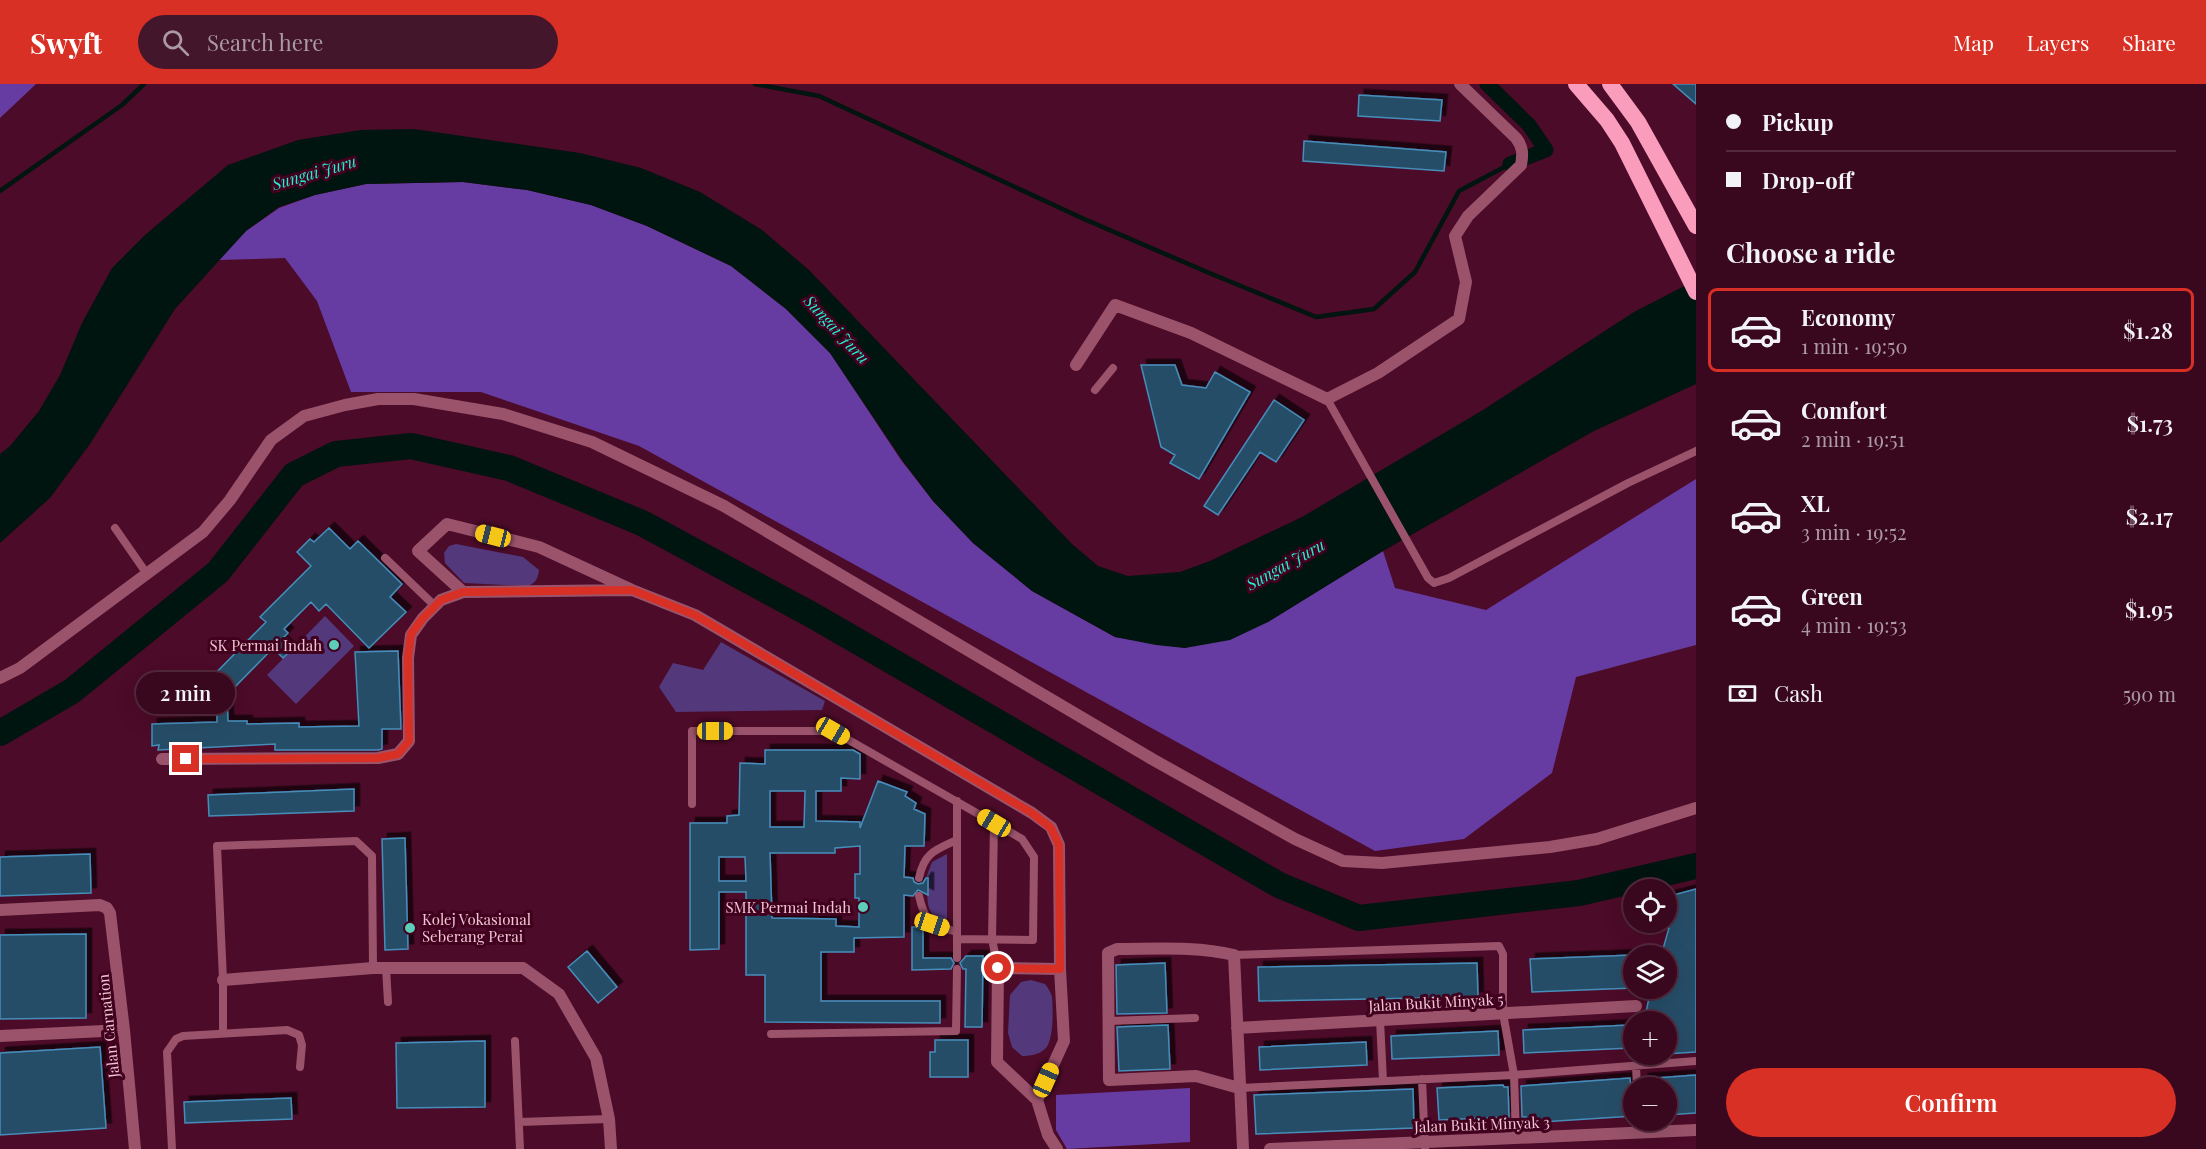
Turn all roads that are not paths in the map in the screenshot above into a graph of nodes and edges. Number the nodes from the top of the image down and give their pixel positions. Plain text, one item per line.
1 (1460, 84) edge
2 (1576, 84) edge
3 (1610, 84) edge
4 (1694, 216) edge
5 (1696, 292) edge
6 (1076, 366) dead end
7 (1113, 368) dead end
8 (1095, 390) dead end
9 (1327, 399) junction
10 (1696, 451) edge
11 (115, 528) dead end
12 (386, 558) dead end
13 (147, 574) junction
14 (632, 590) junction
15 (463, 592) junction
16 (435, 606) junction
17 (0, 678) edge
18 (162, 759) dead end
19 (957, 801) junction
20 (692, 804) dead end
21 (1696, 808) edge
22 (994, 823) junction
23 (957, 840) junction
24 (919, 878) dead end
25 (919, 896) dead end
26 (0, 910) edge
27 (957, 935) junction
28 (992, 939) junction
29 (1234, 955) junction
30 (957, 958) dead end
31 (373, 968) junction
32 (386, 968) junction
33 (998, 968) junction
34 (957, 969) dead end
35 (1060, 969) junction
36 (224, 980) junction
37 (388, 1002) dead end
38 (1636, 1006) dead end
39 (1503, 1013) junction
40 (1195, 1018) dead end
41 (1380, 1020) junction
42 (1109, 1021) junction
43 (1237, 1028) junction
44 (124, 1030) junction
45 (224, 1032) junction
46 (771, 1034) dead end
47 (0, 1036) edge
48 (515, 1041) dead end
49 (1696, 1061) edge
50 (1636, 1066) junction
51 (300, 1067) dead end
52 (1514, 1075) junction
53 (1636, 1077) edge
54 (1422, 1078) junction
55 (1383, 1081) junction
56 (1239, 1088) junction
57 (1037, 1100) junction
58 (609, 1119) junction
59 (519, 1122) junction
60 (1623, 1128) edge
61 (1677, 1129) edge
62 (1696, 1130) edge
63 (1516, 1138) junction
64 (1425, 1145) edge
65 (1446, 1145) edge
66 (135, 1149) edge
67 (172, 1149) edge
68 (520, 1149) edge
69 (611, 1149) edge
70 (1057, 1149) edge
71 (1243, 1149) edge
72 (1270, 1149) edge

1 - 9 street
2 - 5 highway
3 - 4 highway
6 - 9 street
7 - 8 lane
9 - 10 lane
11 - 13 lane
12 - 16 lane
13 - 17 street
13 - 21 street
14 - 15 street
14 - 15 street
14 - 35 street
15 - 16 street
16 - 18 street
19 - 20 lane
19 - 22 lane
19 - 23 lane
22 - 28 lane
22 - 28 lane
23 - 24 lane
23 - 27 lane
25 - 27 lane
26 - 44 street, Jalan Carnation
27 - 28 lane
27 - 30 lane
28 - 33 lane
29 - 39 lane
29 - 42 street
29 - 43 street
31 - 32 street
31 - 36 street
31 - 36 lane
32 - 37 lane
32 - 58 street
33 - 35 street
33 - 57 street
34 - 46 lane
35 - 57 street
36 - 45 lane
38 - 39 street, Jalan Bukit Minyak 5
39 - 41 street, Jalan Bukit Minyak 5
39 - 52 lane
40 - 42 lane
41 - 43 street, Jalan Bukit Minyak 5
41 - 55 lane
42 - 56 street
43 - 56 street
44 - 47 street
44 - 66 street, Jalan Carnation
45 - 51 lane
45 - 67 lane
48 - 59 lane
49 - 50 lane
50 - 52 lane
50 - 53 lane
52 - 54 lane
52 - 63 lane
54 - 55 lane
54 - 64 lane
55 - 56 lane
56 - 71 street
57 - 70 street
58 - 59 lane
58 - 69 street
59 - 68 lane
60 - 63 street, Jalan Bukit Minyak 3
61 - 62 street, Jalan Bukit Minyak 3
63 - 65 street, Jalan Bukit Minyak 3
64 - 65 street, Jalan Bukit Minyak 3
64 - 72 street, Jalan Bukit Minyak 3

